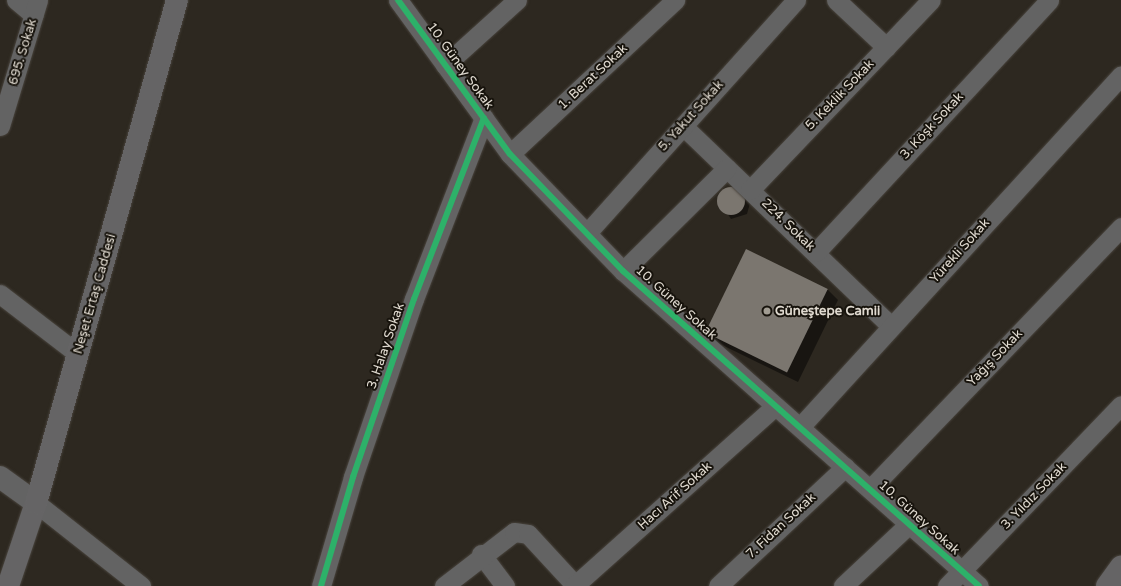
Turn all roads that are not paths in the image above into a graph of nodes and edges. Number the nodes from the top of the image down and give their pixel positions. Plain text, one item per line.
1 (16, 0) edge
2 (177, 0) edge
3 (398, 0) edge
4 (517, 0) edge
5 (675, 0) edge
6 (796, 0) edge
7 (836, 0) edge
8 (930, 0) edge
9 (1049, 0) edge
10 (36, 8) edge
11 (886, 47) junction
12 (445, 66) junction
13 (1121, 75) edge
14 (484, 118) junction
15 (0, 126) edge
16 (683, 126) junction
17 (510, 154) junction
18 (727, 168) junction
19 (750, 190) junction
20 (1121, 227) edge
21 (587, 233) junction
22 (816, 252) junction
23 (624, 271) junction
24 (0, 294) edge
25 (891, 326) junction
26 (78, 354) junction
27 (1121, 405) edge
28 (775, 406) junction
29 (800, 427) junction
30 (845, 467) junction
31 (0, 477) edge
32 (870, 489) junction
33 (36, 503) junction
34 (909, 524) junction
35 (481, 554) junction
36 (1121, 567) edge
37 (963, 571) junction
38 (575, 585) edge
39 (8, 586) edge
40 (141, 586) edge
41 (321, 586) edge
42 (444, 586) edge
43 (505, 586) edge
44 (718, 586) edge
45 (843, 586) edge
46 (947, 586) edge
47 (979, 586) edge
48 (1107, 586) edge

1 - 10 street
2 - 26 main road, Neşet Ertaş Caddesi
3 - 12 street, 10. Güney Sokak
4 - 12 street
5 - 17 street, 1. Berat Sokak
6 - 16 street, 5. Yakut Sokak
7 - 11 street
8 - 11 street, 5. Keklik Sokak
9 - 22 street, 3. Köşk Sokak
10 - 15 street, 695. Sokak
11 - 19 street, 5. Keklik Sokak
12 - 14 street, 10. Güney Sokak
13 - 25 street, Yürekli Sokak
14 - 17 street, 10. Güney Sokak
14 - 41 street, 3. Halay Sokak
16 - 18 street, 224. Sokak
16 - 21 street, 5. Yakut Sokak
17 - 21 street, 10. Güney Sokak
18 - 19 street, 224. Sokak
18 - 23 street
19 - 22 street, 224. Sokak
20 - 32 street, Yağış Sokak
21 - 23 street, 10. Güney Sokak
22 - 25 street, 224. Sokak
23 - 28 street, 10. Güney Sokak
24 - 26 street
25 - 29 street, Yürekli Sokak
26 - 33 main road, Neşet Ertaş Caddesi
27 - 37 street, 3. Yıldız Sokak
28 - 29 street, 10. Güney Sokak
28 - 38 street, Hacı Arif Sokak
29 - 30 street, 10. Güney Sokak
30 - 32 street, 10. Güney Sokak
30 - 44 street, 7. Fidan Sokak
31 - 33 street
32 - 34 street, 10. Güney Sokak
33 - 39 main road, Neşet Ertaş Caddesi
33 - 40 street
34 - 37 street, 10. Güney Sokak
34 - 45 street
35 - 38 street
35 - 42 street
35 - 43 street
36 - 48 main road
37 - 46 street, 3. Yıldız Sokak
37 - 47 street, 10. Güney Sokak

